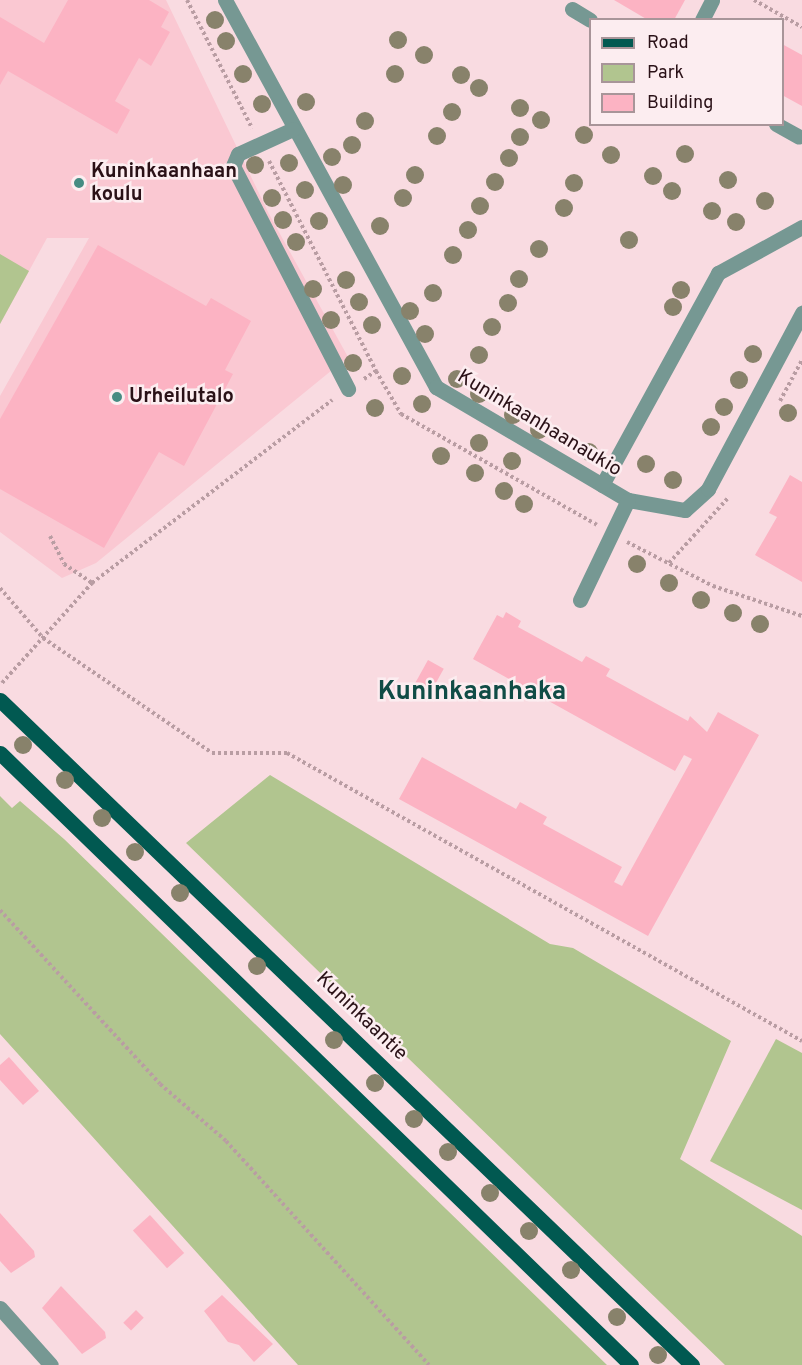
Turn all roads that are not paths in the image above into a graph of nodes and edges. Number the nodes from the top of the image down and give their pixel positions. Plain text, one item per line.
1 (225, 0) edge
2 (712, 0) edge
3 (572, 9) dead end
4 (703, 18) edge
5 (589, 19) edge
6 (779, 126) edge
7 (293, 129) junction
8 (799, 138) dead end
9 (802, 227) edge
10 (802, 313) edge
11 (348, 389) road end
12 (602, 485) junction
13 (628, 500) junction
14 (580, 600) dead end
15 (0, 700) edge
16 (0, 753) edge
17 (0, 1308) edge
18 (51, 1365) edge
19 (631, 1365) edge
20 (692, 1365) edge

1 - 7 street, Kuninkaanhaanaukio
2 - 4 street
3 - 5 street
6 - 8 street
7 - 11 street
7 - 12 street, Kuninkaanhaanaukio
9 - 12 street
10 - 13 street, Kuninkaanhaanaukio
12 - 13 street, Kuninkaanhaanaukio
13 - 14 street
15 - 20 main road, Kuninkaantie
16 - 19 main road
17 - 18 street

